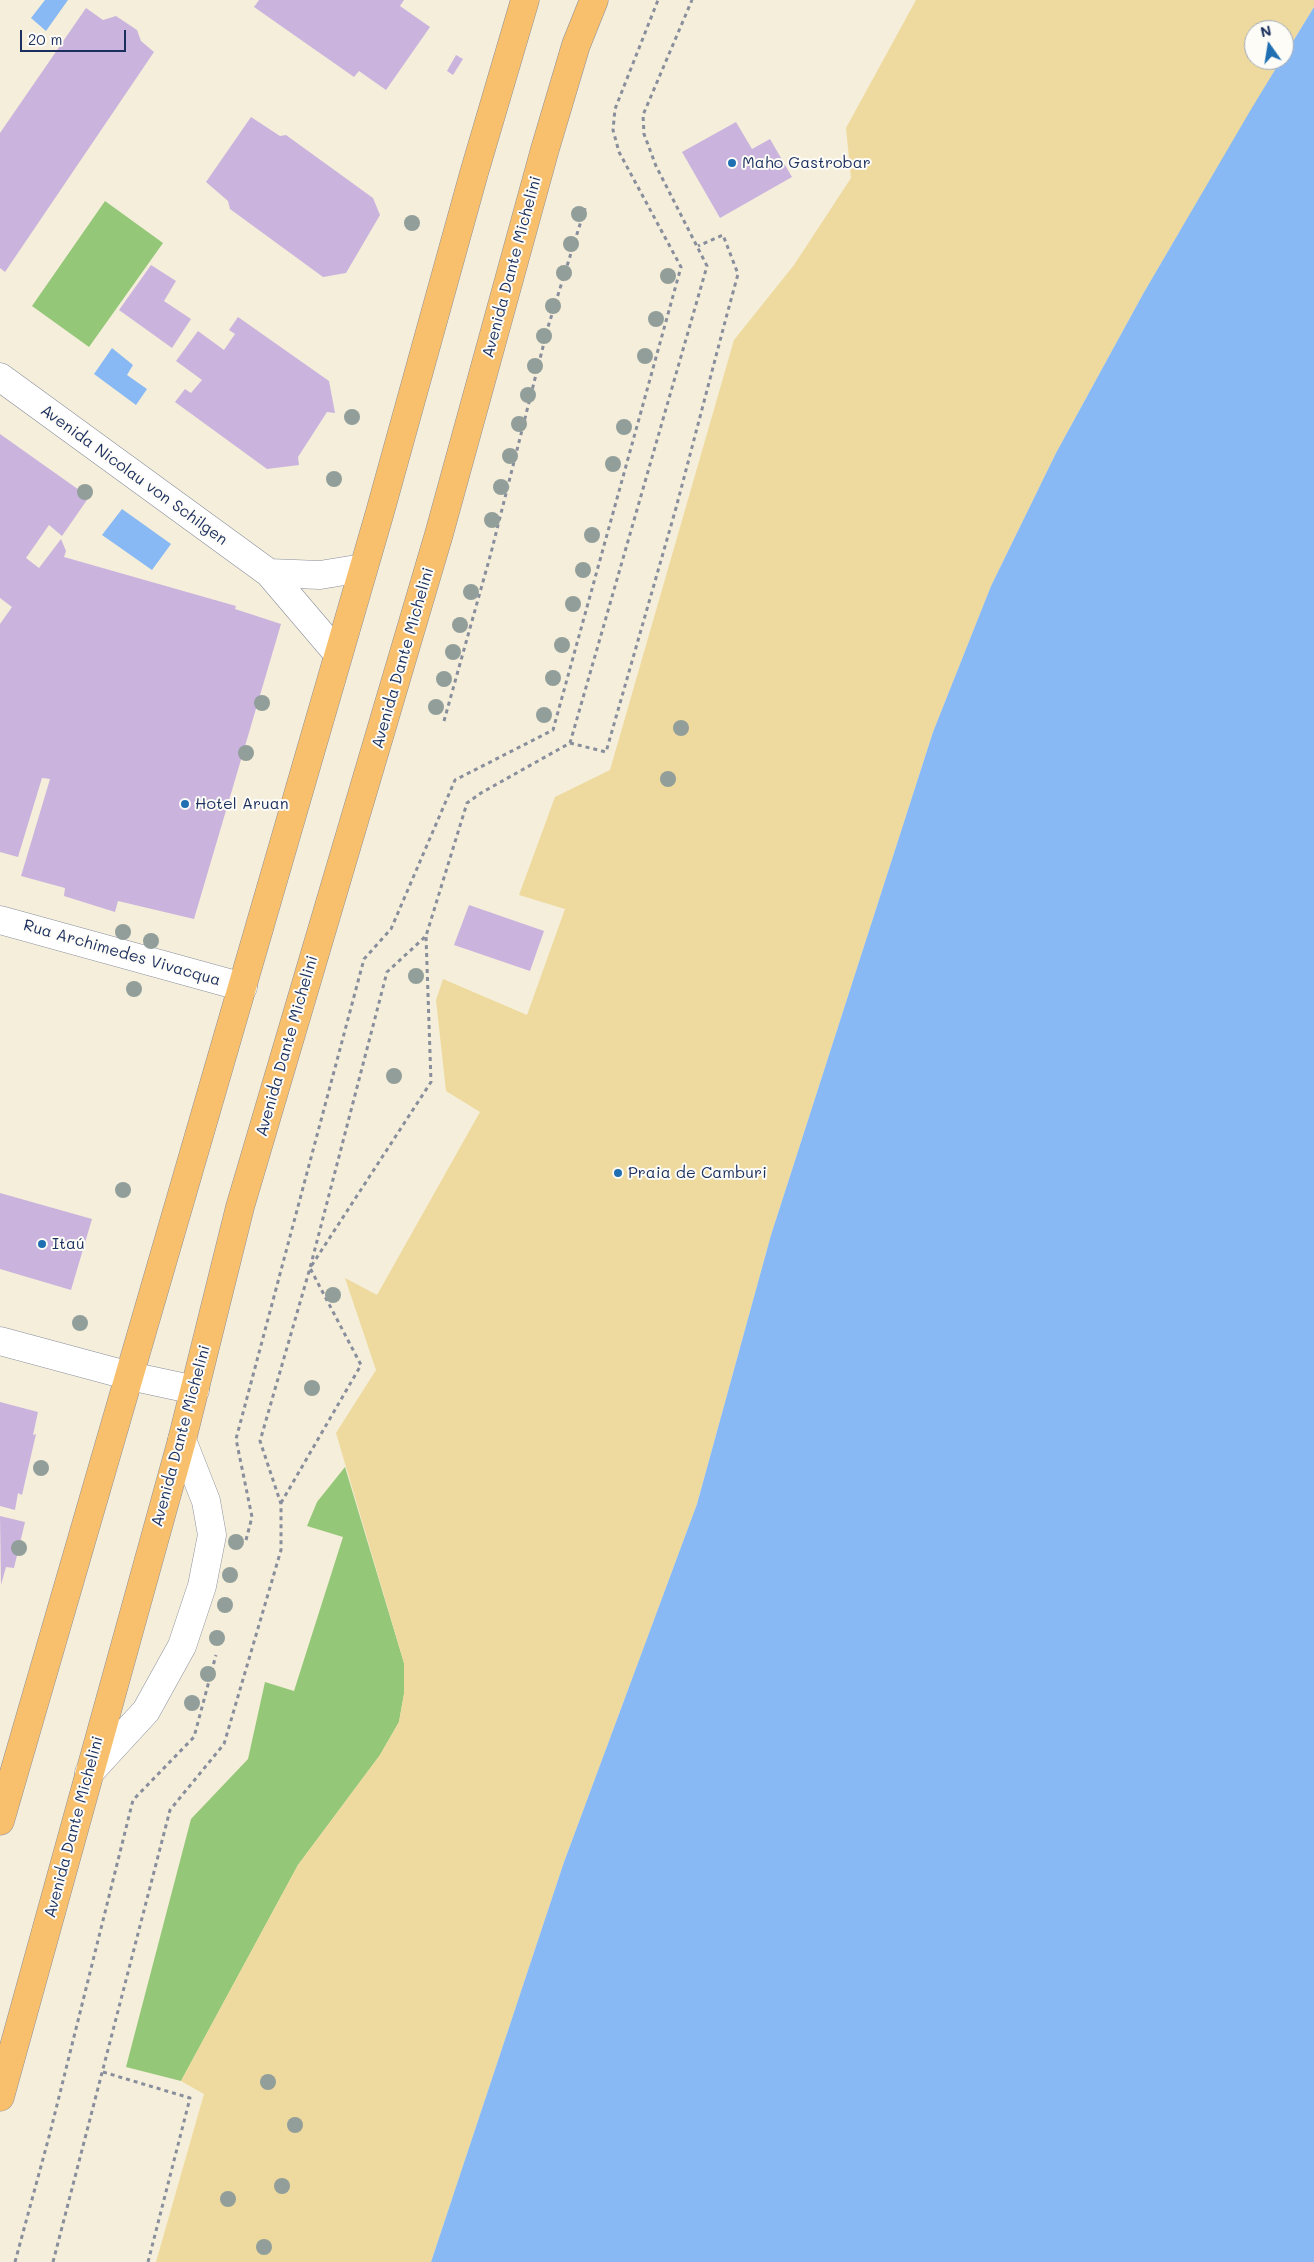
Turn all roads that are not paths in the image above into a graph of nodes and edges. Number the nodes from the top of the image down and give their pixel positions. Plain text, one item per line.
1 (525, 0) edge
2 (594, 0) edge
3 (0, 376) edge
4 (363, 568) junction
5 (269, 573) junction
6 (338, 654) junction
7 (0, 920) edge
8 (243, 987) junction
9 (0, 1341) edge
10 (130, 1376) junction
11 (195, 1390) junction
12 (182, 1440) junction
13 (8, 1764) edge
14 (89, 1773) junction
15 (0, 1822) edge
16 (0, 2097) edge

1 - 4 main road
2 - 11 main road, Avenida Dante Michelini
3 - 5 street, Avenida Nicolau von Schilgen
4 - 5 street
4 - 6 main road
5 - 6 street, Avenida Nicolau von Schilgen
6 - 8 main road
7 - 8 street, Rua Archimedes Vivacqua
8 - 10 main road
9 - 10 street
10 - 11 street
10 - 13 main road
11 - 12 main road, Avenida Dante Michelini
12 - 14 main road, Avenida Dante Michelini
12 - 14 street
13 - 15 main road
14 - 16 main road, Avenida Dante Michelini

